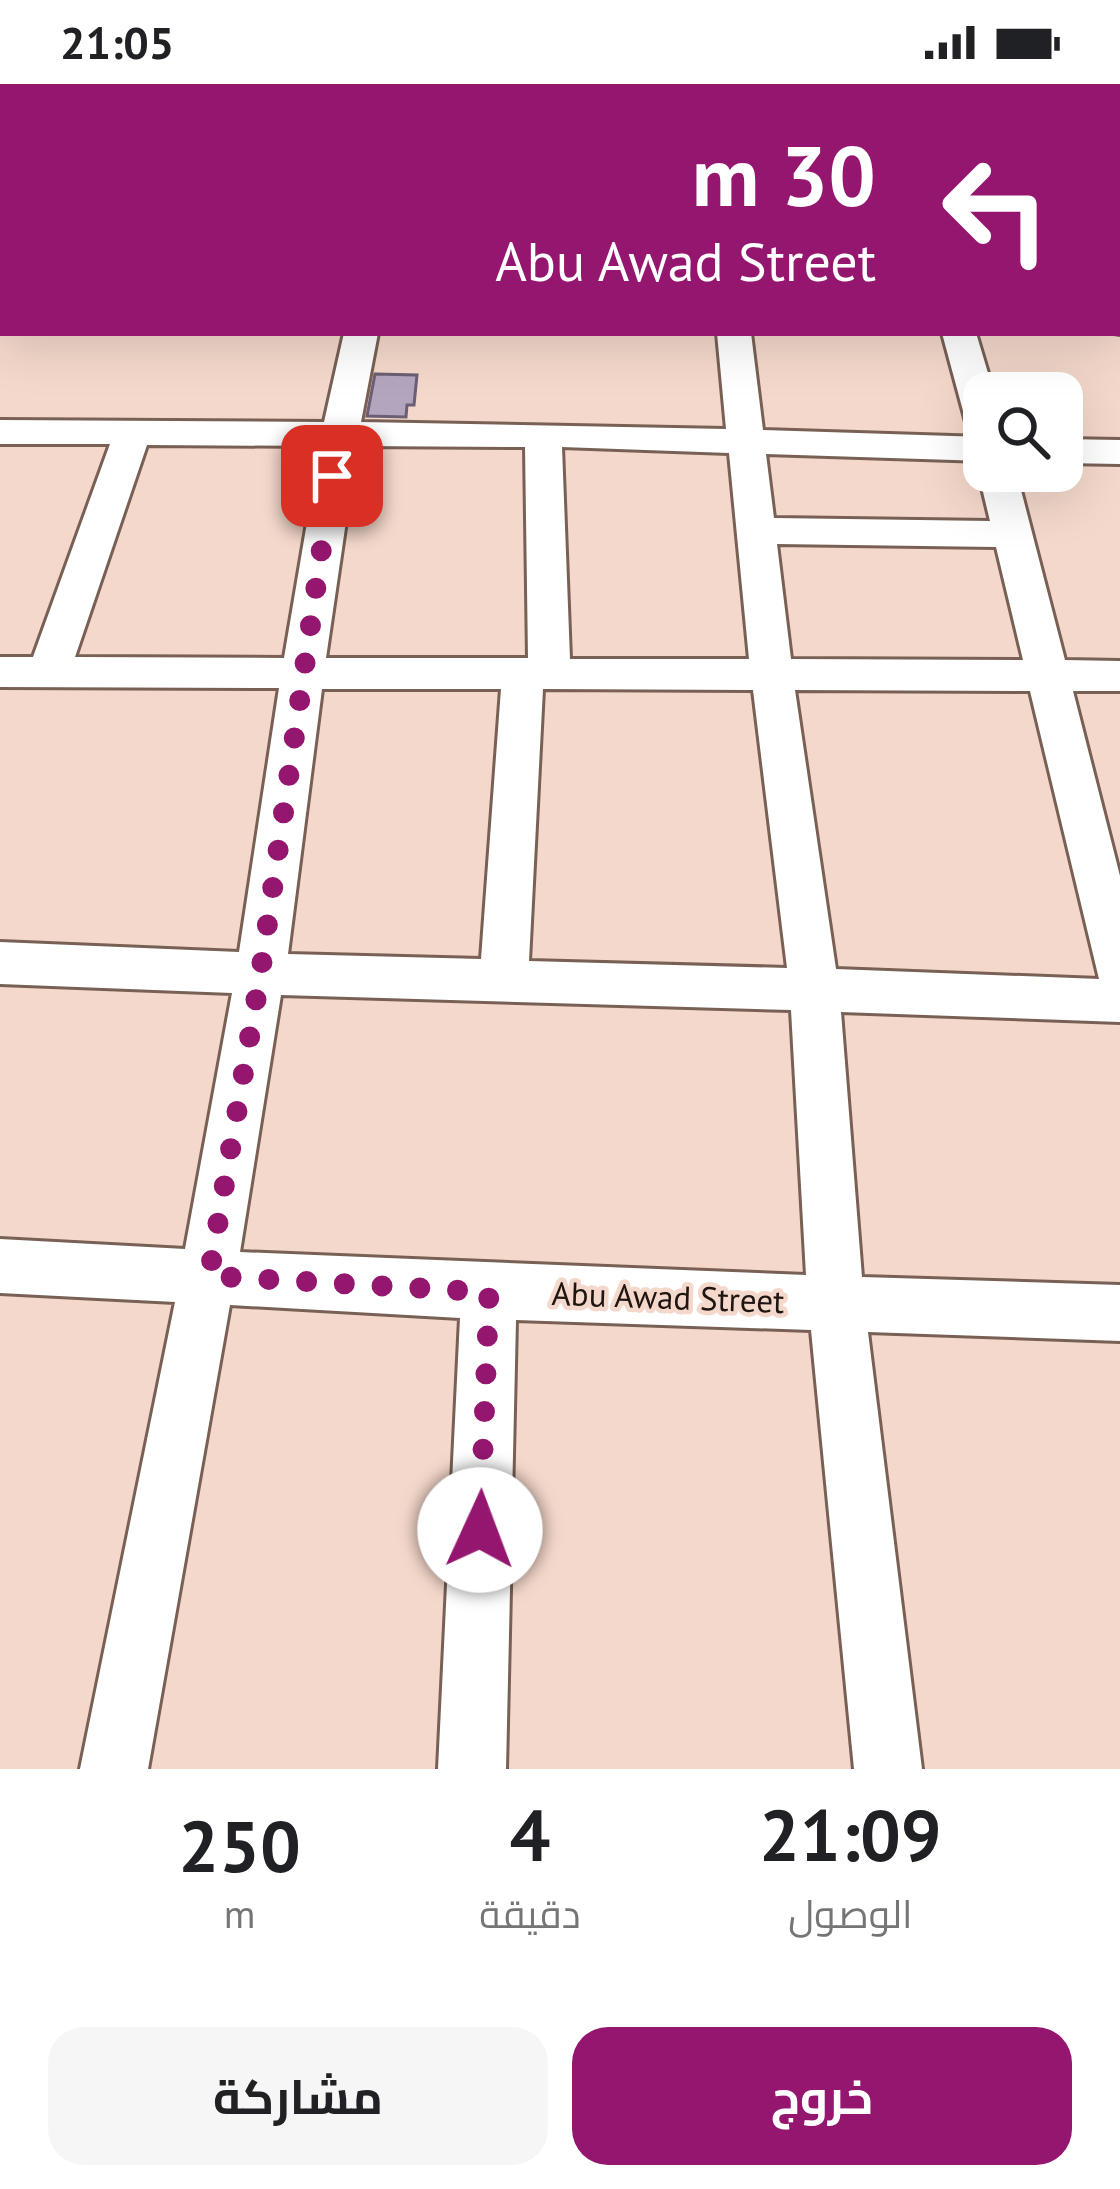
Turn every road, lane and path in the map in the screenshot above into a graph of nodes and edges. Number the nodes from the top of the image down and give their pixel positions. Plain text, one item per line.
1 (360, 336) edge
2 (734, 336) edge
3 (960, 336) edge
4 (970, 372) edge
5 (0, 432) edge
6 (133, 433) junction
7 (543, 435) junction
8 (338, 436) junction
9 (750, 444) junction
10 (963, 449) edge
11 (1083, 451) edge
12 (1120, 452) edge
13 (1002, 492) edge
14 (758, 531) junction
15 (1012, 534) junction
16 (49, 671) junction
17 (0, 672) edge
18 (300, 674) junction
19 (536, 675) junction
20 (772, 675) junction
21 (1045, 676) junction
22 (1120, 676) edge
23 (0, 963) edge
24 (1120, 970) edge
25 (260, 976) junction
26 (504, 978) junction
27 (814, 987) junction
28 (1120, 1001) edge
29 (0, 1266) edge
30 (209, 1276) junction
31 (489, 1292) junction
32 (836, 1301) junction
33 (1120, 1313) edge
34 (114, 1769) edge
35 (472, 1769) edge
36 (888, 1769) edge

1 - 8 street
2 - 9 street
3 - 4 street
5 - 6 street
6 - 8 street
6 - 16 street
7 - 8 street
7 - 9 street
7 - 19 street
8 - 18 street
9 - 10 street
9 - 14 street
11 - 12 street
13 - 15 street
14 - 15 street
14 - 20 street
15 - 21 street
16 - 17 street
16 - 18 street
18 - 19 street
18 - 25 street
19 - 20 street
19 - 26 street
20 - 21 street
20 - 27 street
21 - 22 street
21 - 24 street
23 - 25 street
25 - 26 street
25 - 30 street
26 - 27 street
27 - 28 street
27 - 32 street
29 - 30 street, Abu Awad Street
30 - 31 street, Abu Awad Street
30 - 34 street
31 - 32 street, Abu Awad Street
31 - 35 street
32 - 33 street, Abu Awad Street
32 - 36 street

